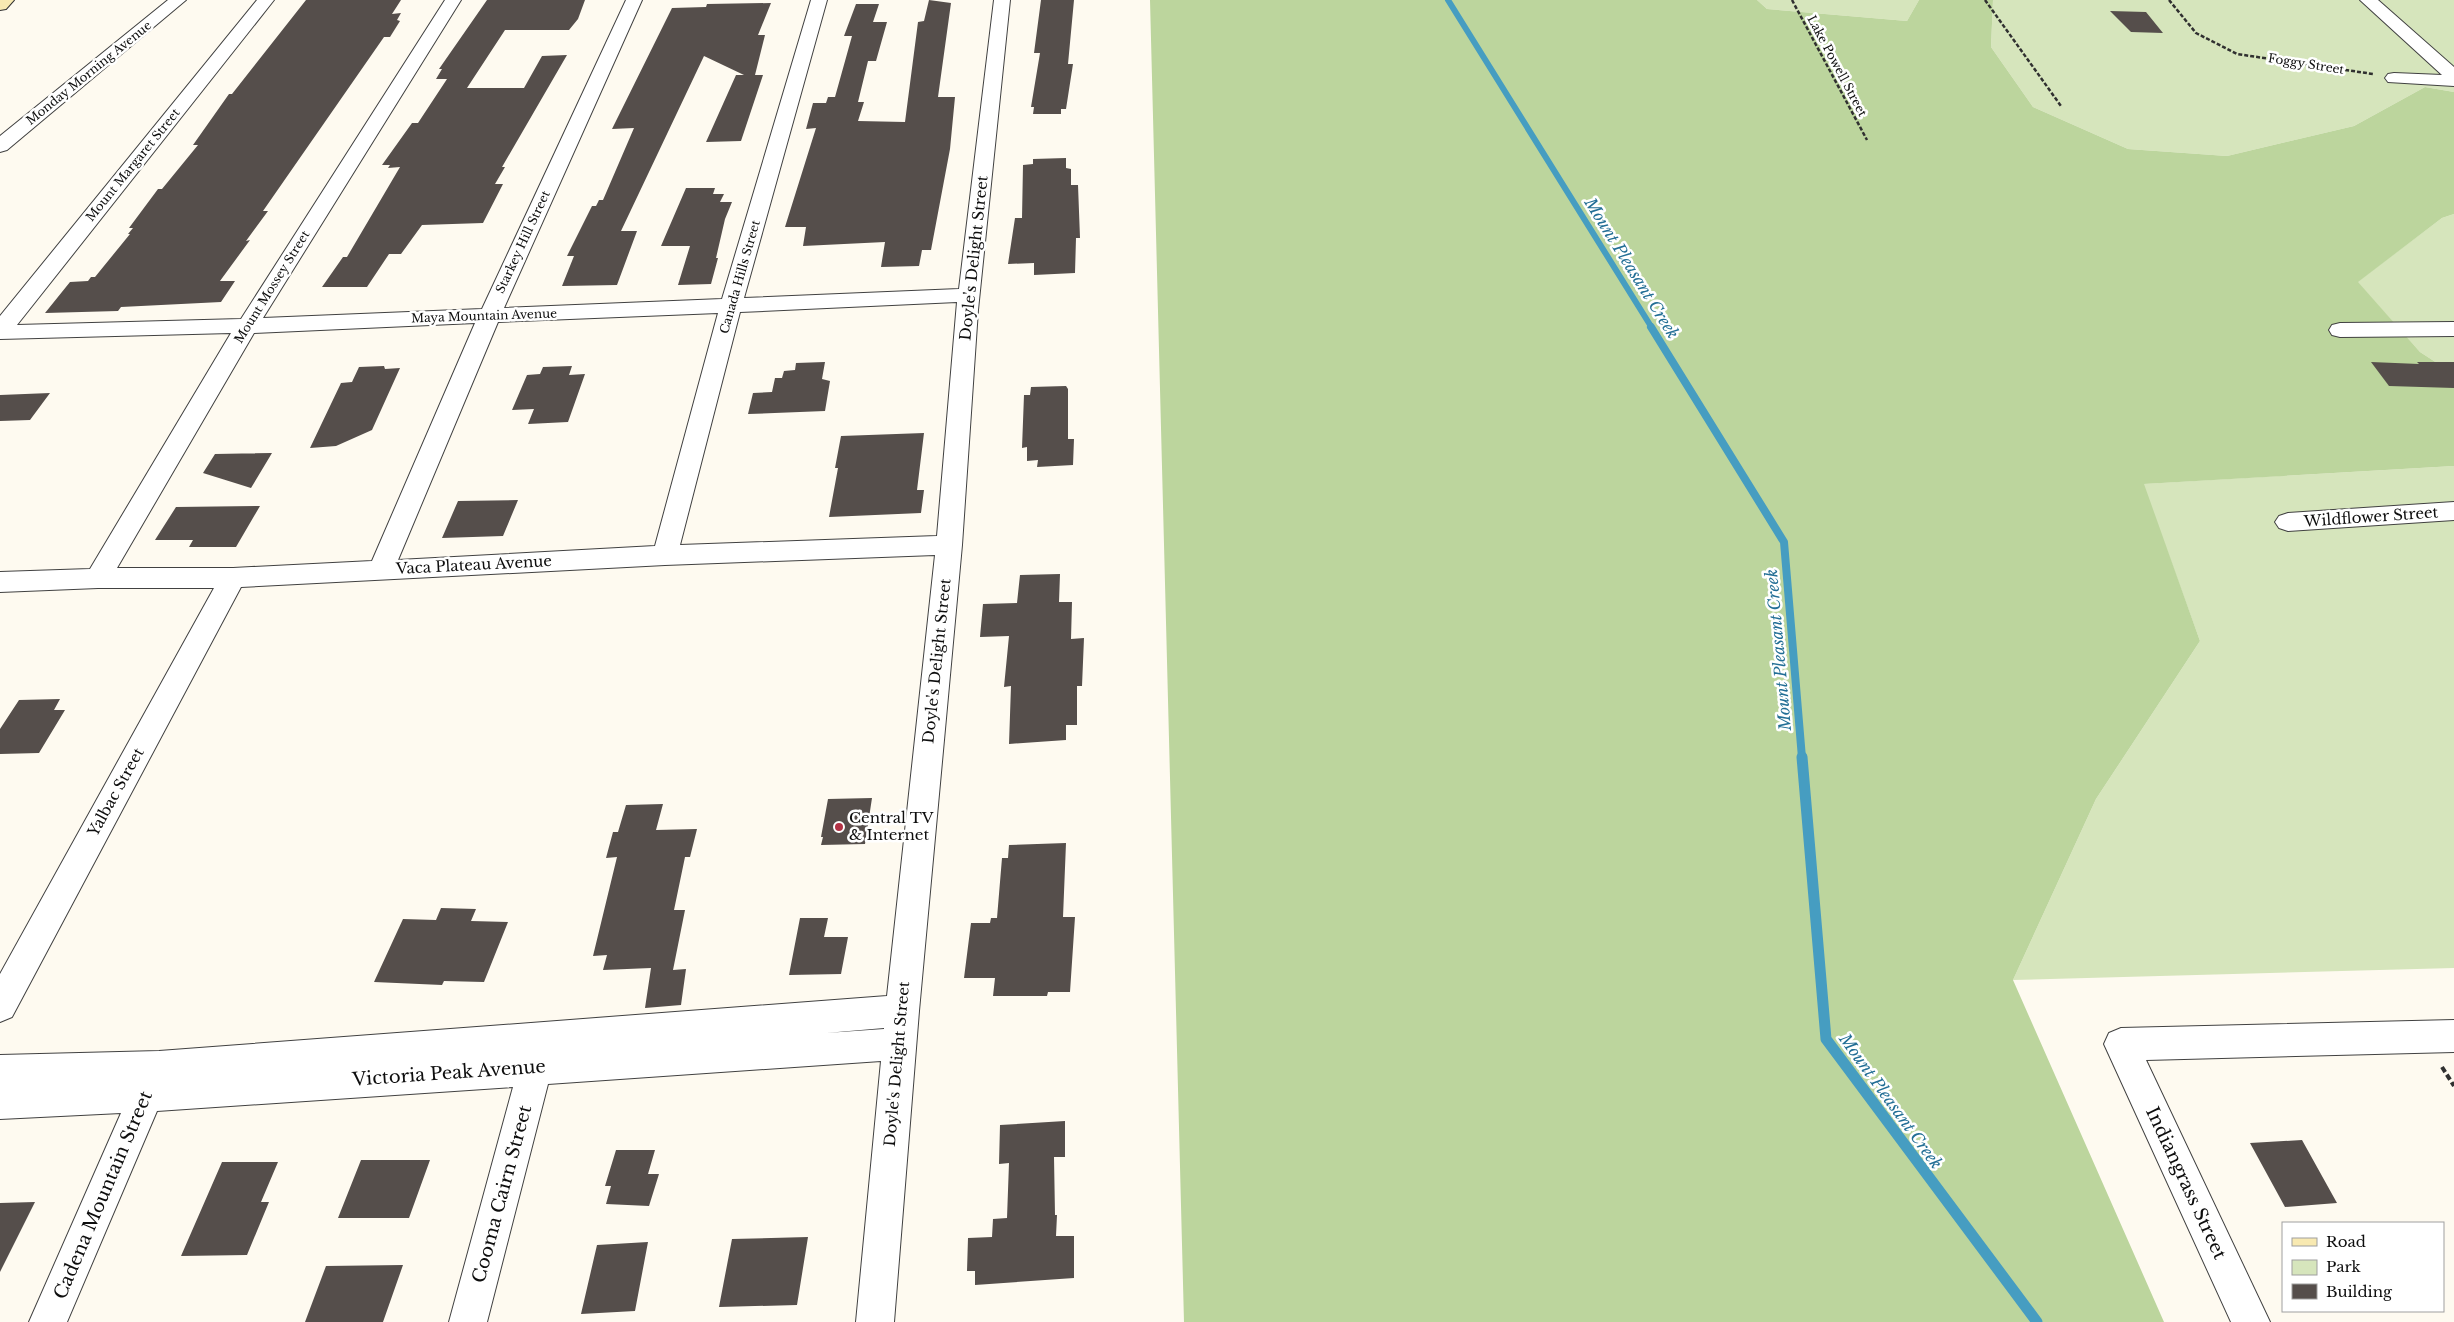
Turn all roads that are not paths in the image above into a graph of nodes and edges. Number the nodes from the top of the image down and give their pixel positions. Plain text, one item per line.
1 (6, 0) edge
2 (178, 0) edge
3 (266, 0) edge
4 (453, 0) edge
5 (634, 0) edge
6 (819, 0) edge
7 (1002, 0) edge
8 (2368, 0) edge
9 (0, 5) edge
10 (2454, 76) edge
11 (2394, 78) road end
12 (2454, 81) edge
13 (0, 146) edge
14 (968, 303) junction
15 (729, 313) junction
16 (488, 321) junction
17 (2454, 329) edge
18 (2340, 330) dead end
19 (0, 331) edge
20 (243, 332) junction
21 (0, 347) edge
22 (2454, 511) edge
23 (2288, 522) dead end
24 (948, 545) junction
25 (665, 555) junction
26 (381, 569) junction
27 (98, 578) junction
28 (233, 578) junction
29 (0, 582) edge
30 (0, 1006) edge
31 (900, 1028) junction
32 (2454, 1036) edge
33 (540, 1052) junction
34 (0, 1072) edge
35 (152, 1082) junction
36 (0, 1102) edge
37 (48, 1322) edge
38 (468, 1322) edge
39 (875, 1322) edge
40 (2251, 1322) edge

1 - 9 main road
2 - 13 street, Monday Morning Avenue
3 - 19 street, Mount Margaret Street
4 - 20 street, Mount Mossey Street
5 - 16 street, Starkey Hill Street
6 - 15 street, Canada Hills Street
7 - 14 street, Doyle's Delight Street
8 - 10 street
11 - 12 street
14 - 15 street, Maya Mountain Avenue
14 - 24 street, Doyle's Delight Street
15 - 16 street, Maya Mountain Avenue
15 - 25 street, Canada Hills Street
16 - 20 street, Maya Mountain Avenue
16 - 26 street, Starkey Hill Street
17 - 18 street
19 - 20 street, Maya Mountain Avenue
20 - 21 street, Maya Mountain Avenue
20 - 27 street, Mount Mossey Street
22 - 23 street, Wildflower Street
24 - 25 street, Vaca Plateau Avenue
24 - 31 street, Doyle's Delight Street
25 - 26 street, Vaca Plateau Avenue
26 - 28 street, Vaca Plateau Avenue
27 - 28 street, Vaca Plateau Avenue
27 - 29 street, Vaca Plateau Avenue
28 - 30 street, Yalbac Street
31 - 33 street, Victoria Peak Avenue
31 - 39 street, Doyle's Delight Street
32 - 40 street, Indiangrass Street
33 - 35 street, Victoria Peak Avenue
33 - 38 street, Cooma Cairn Street
34 - 35 street
35 - 36 street, Victoria Peak Avenue
35 - 37 street, Cadena Mountain Street

